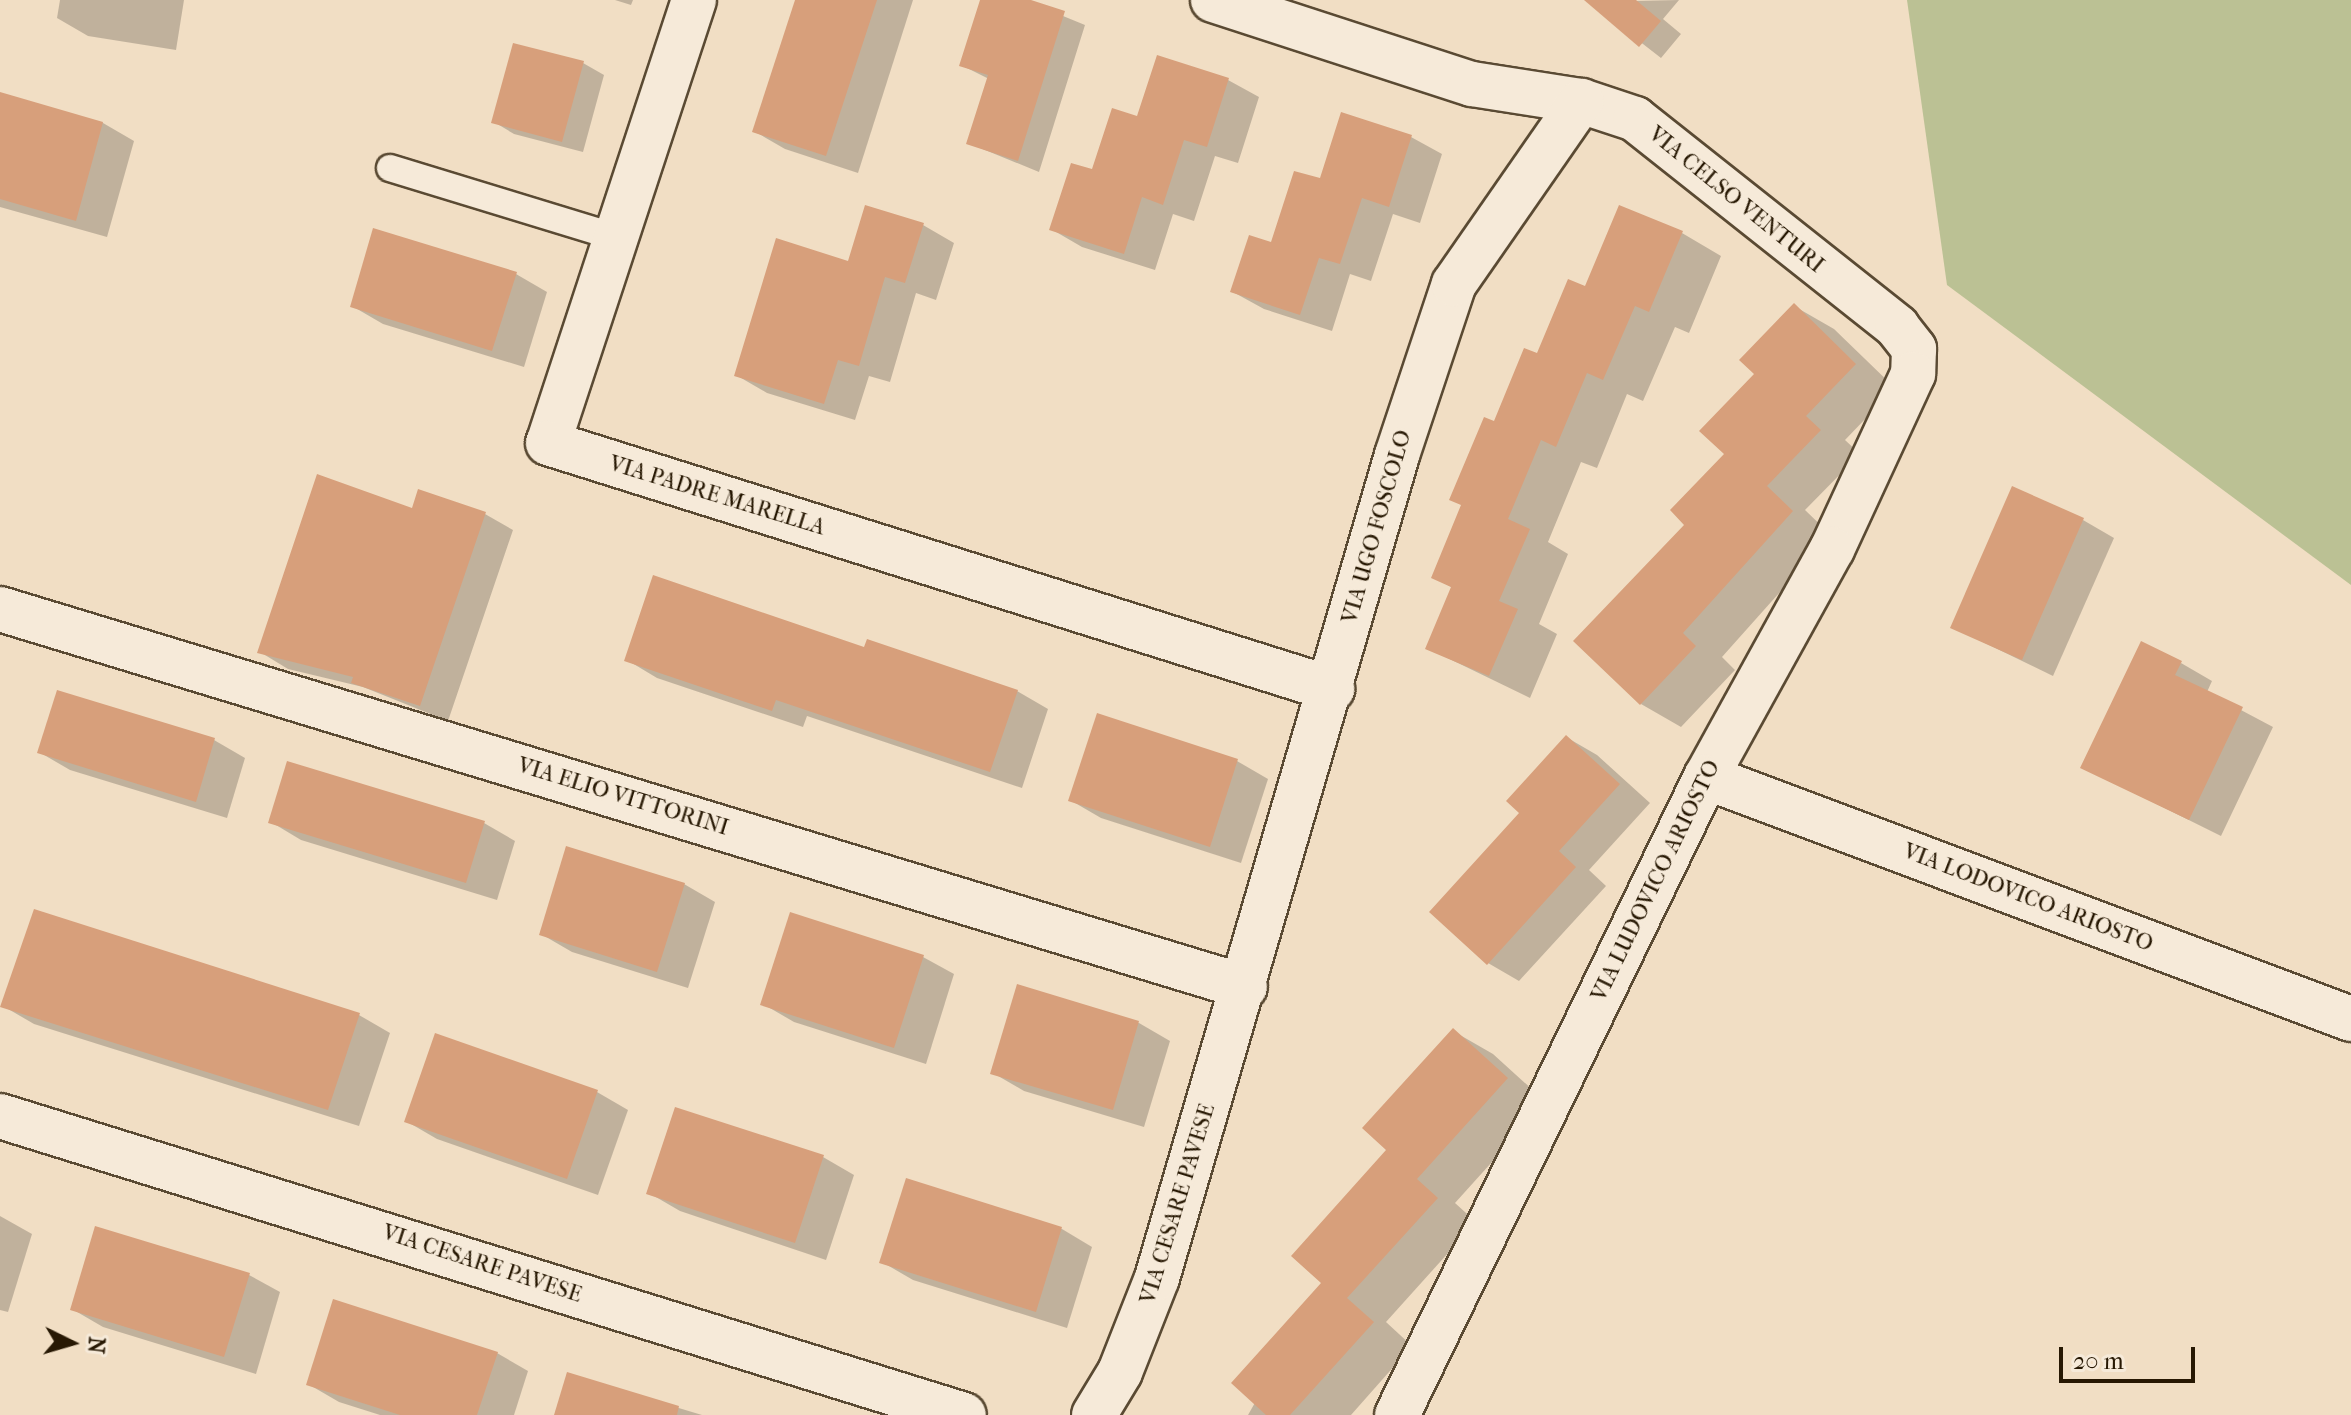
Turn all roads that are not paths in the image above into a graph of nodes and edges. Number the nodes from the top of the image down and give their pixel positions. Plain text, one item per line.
1 (694, 0) edge
2 (1213, 0) edge
3 (1581, 101) junction
4 (390, 168) dead end
5 (615, 237) junction
6 (1914, 349) joint
7 (0, 609) edge
8 (1332, 689) junction
9 (1706, 777) junction
10 (1245, 987) junction
11 (2351, 1019) edge
12 (0, 1116) edge
13 (964, 1415) edge
14 (1094, 1415) edge
15 (1397, 1415) edge

1 - 5 street, VIA PADRE MARELLA
2 - 3 street, VIA CELSO VENTURI
3 - 6 street, VIA CELSO VENTURI
3 - 8 street, VIA UGO FOSCOLO
4 - 5 lane
5 - 8 street, VIA PADRE MARELLA
6 - 9 street, VIA LUDOVICO ARIOSTO
7 - 10 street, VIA ELIO VITTORINI
8 - 10 street, VIA UGO FOSCOLO
9 - 11 street, VIA LODOVICO ARIOSTO
9 - 15 street, VIA LUDOVICO ARIOSTO
10 - 14 street, VIA CESARE PAVESE
12 - 13 street, VIA CESARE PAVESE

